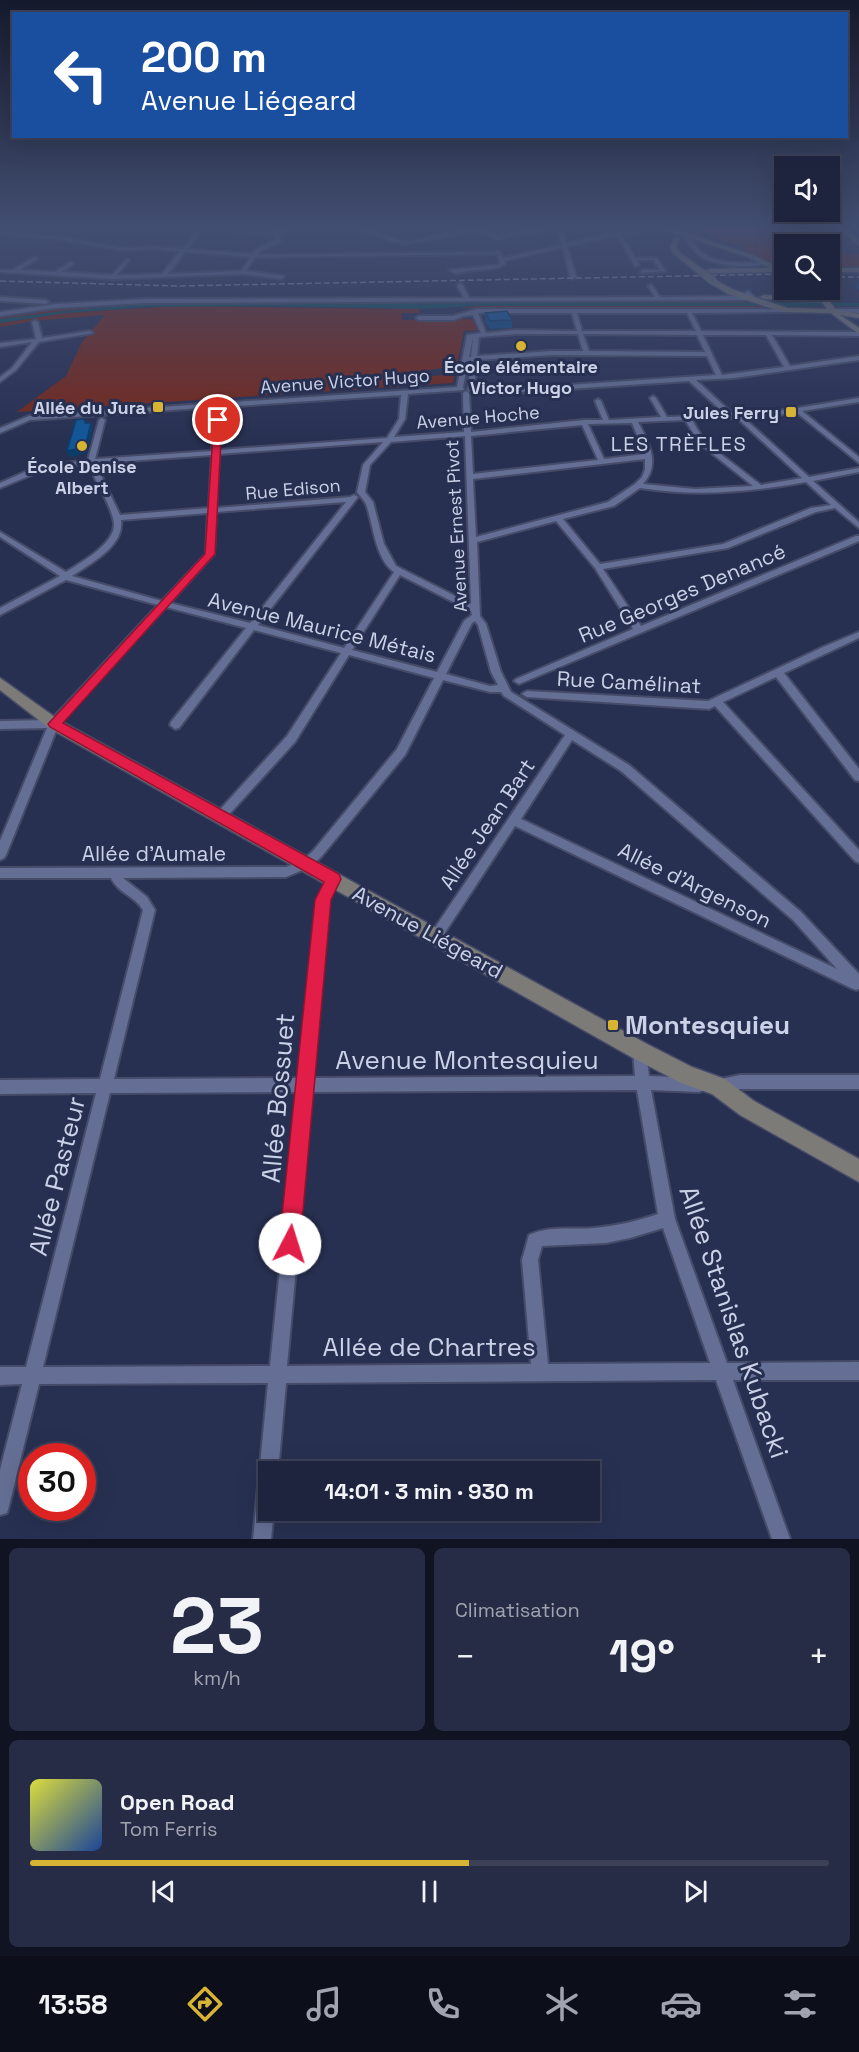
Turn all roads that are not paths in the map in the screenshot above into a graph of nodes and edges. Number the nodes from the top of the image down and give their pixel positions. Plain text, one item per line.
1 (29, 301) edge
2 (183, 301) edge
3 (758, 301) edge
4 (802, 301) edge
5 (827, 303) junction
6 (60, 306) junction
7 (574, 311) junction
8 (689, 311) junction
9 (792, 311) junction
10 (475, 313) junction
11 (0, 314) edge
12 (859, 314) edge
13 (419, 318) dead end
14 (35, 322) dead end
15 (90, 333) dead end
16 (580, 333) junction
17 (700, 333) junction
18 (859, 333) edge
19 (484, 334) junction
20 (768, 334) junction
21 (476, 335) junction
22 (39, 338) junction
23 (0, 345) edge
24 (586, 353) junction
25 (709, 354) junction
26 (466, 358) junction
27 (475, 358) junction
28 (859, 358) edge
29 (788, 368) junction
30 (720, 377) junction
31 (691, 379) junction
32 (0, 380) edge
33 (466, 390) junction
34 (404, 395) junction
35 (653, 398) dead end
36 (859, 400) edge
37 (598, 401) dead end
38 (796, 410) junction
39 (218, 412) junction
40 (735, 416) junction
41 (687, 418) junction
42 (665, 419) junction
43 (102, 420) dead end
44 (634, 420) junction
45 (0, 422) edge
46 (584, 422) junction
47 (607, 422) junction
48 (11, 427) junction
49 (0, 431) edge
50 (468, 434) junction
51 (389, 440) junction
52 (216, 452) junction
53 (650, 456) junction
54 (95, 461) junction
55 (859, 461) edge
56 (602, 462) junction
57 (859, 470) edge
58 (469, 477) junction
59 (807, 479) junction
60 (1, 484) edge
61 (640, 486) junction
62 (759, 487) junction
63 (361, 492) junction
64 (352, 499) junction
65 (836, 506) junction
66 (213, 510) junction
67 (116, 518) junction
68 (559, 519) junction
69 (859, 526) edge
70 (0, 534) edge
71 (859, 538) edge
72 (472, 541) junction
73 (598, 567) junction
74 (398, 572) junction
75 (64, 576) junction
76 (164, 604) junction
77 (0, 612) edge
78 (476, 612) junction
79 (252, 627) junction
80 (639, 631) junction
81 (859, 635) edge
82 (345, 652) junction
83 (778, 672) junction
84 (439, 676) junction
85 (519, 681) junction
86 (0, 683) edge
87 (501, 684) junction
88 (523, 698) junction
89 (717, 702) junction
90 (54, 724) junction
91 (0, 725) edge
92 (176, 725) dead end
93 (571, 734) junction
94 (859, 777) edge
95 (220, 817) junction
96 (513, 820) junction
97 (0, 855) edge
98 (859, 858) edge
99 (306, 864) junction
100 (0, 873) edge
101 (115, 873) junction
102 (333, 879) junction
103 (436, 936) junction
104 (859, 984) edge
105 (640, 1051) junction
106 (859, 1082) edge
107 (643, 1083) junction
108 (304, 1084) junction
109 (106, 1086) junction
110 (718, 1086) junction
111 (0, 1087) edge
112 (859, 1171) edge
113 (667, 1219) junction
114 (720, 1370) junction
115 (859, 1371) edge
116 (540, 1372) junction
117 (278, 1373) junction
118 (0, 1376) edge
119 (33, 1376) junction
120 (0, 1506) edge
121 (262, 1539) edge
122 (781, 1539) edge

1 - 6 street
2 - 6 street
3 - 9 street
4 - 5 street
5 - 9 street
5 - 12 street
5 - 18 street
6 - 11 street
7 - 8 street
7 - 10 street
7 - 16 street
8 - 9 street
8 - 17 street
10 - 13 street
10 - 19 street
14 - 22 street
15 - 22 street
16 - 17 street
16 - 19 street
16 - 24 street
17 - 20 street
17 - 25 street
18 - 20 street
19 - 21 street
20 - 29 street
21 - 26 street
21 - 27 street
22 - 23 street
22 - 32 street
24 - 25 street
24 - 27 street
25 - 30 street
26 - 27 street
26 - 33 street
27 - 33 street
28 - 29 street, Avenue Victor Hugo
29 - 30 street, Avenue Victor Hugo
30 - 31 street, Avenue Victor Hugo
31 - 33 street, Avenue Victor Hugo
31 - 40 street
33 - 34 street, Avenue Victor Hugo
33 - 50 street, Avenue Ernest Pivot
34 - 39 street, Avenue Victor Hugo
34 - 51 street
35 - 42 street
36 - 38 street, Avenue Hoche
37 - 47 street
38 - 40 street, Avenue Hoche
38 - 55 street
39 - 48 street, Avenue Victor Hugo
39 - 52 street
40 - 41 street, Avenue Hoche
40 - 59 street
41 - 42 street, Avenue Hoche
41 - 62 street
42 - 44 street, Avenue Hoche
43 - 54 street
44 - 47 street, Avenue Hoche
44 - 53 street
45 - 48 street
46 - 47 street, Avenue Hoche
46 - 50 street, Avenue Hoche
46 - 56 street
48 - 49 street, Avenue Victor Hugo
50 - 51 street, Avenue Hoche
50 - 58 street, Avenue Ernest Pivot
51 - 52 street, Avenue Hoche
51 - 63 street
52 - 54 street, Avenue Hoche
52 - 66 street
53 - 56 street
53 - 61 street
54 - 60 street, Avenue Hoche
54 - 67 street
56 - 58 street
57 - 59 street
58 - 72 street, Avenue Ernest Pivot
59 - 62 street
59 - 65 street
61 - 62 street
61 - 68 street
63 - 64 street, Rue Edison
63 - 74 street
64 - 66 street, Rue Edison
64 - 79 street
65 - 69 street
65 - 73 street
66 - 67 street, Rue Edison
66 - 76 street
67 - 75 street
68 - 72 street
68 - 73 street
70 - 75 street, Avenue Maurice Métais
71 - 80 street, Rue Georges Denancé
72 - 78 street, Avenue Ernest Pivot
73 - 80 street
74 - 78 street
74 - 82 street
75 - 76 street, Avenue Maurice Métais
75 - 77 street
76 - 79 street, Avenue Maurice Métais
76 - 90 street
78 - 84 street
78 - 87 street, Avenue Ernest Pivot
79 - 82 street, Avenue Maurice Métais
79 - 92 street
80 - 85 street, Rue Georges Denancé
81 - 83 street, Rue Camélinat
82 - 84 street, Avenue Maurice Métais
82 - 95 street
83 - 89 street, Rue Camélinat
83 - 94 street
84 - 87 street, Avenue Maurice Métais
84 - 99 street
85 - 87 street, Avenue Maurice Métais
85 - 88 street
86 - 90 street, Avenue Liégeard
87 - 88 street
88 - 89 street, Rue Camélinat
88 - 93 street
89 - 98 street
90 - 91 street
90 - 95 street, Avenue Liégeard
90 - 97 street
93 - 96 street, Allée Jean Bart
93 - 104 street
95 - 99 street, Avenue Liégeard
96 - 103 street, Allée Jean Bart
96 - 104 street, Allée d'Argenson
99 - 101 street, Allée d'Aumale
99 - 102 street, Avenue Liégeard
100 - 101 street, Allée d'Aumale
101 - 109 street, Allée Pasteur
102 - 103 street, Avenue Liégeard
102 - 108 street, Allée Bossuet
103 - 105 street, Avenue Liégeard
105 - 107 street
105 - 110 street, Avenue Liégeard
106 - 110 street, Avenue Montesquieu
107 - 108 street, Avenue Montesquieu
107 - 110 street, Avenue Montesquieu
107 - 113 street, Allée Stanislas Kubacki
108 - 109 street, Avenue Montesquieu
108 - 117 street, Allée Bossuet
109 - 111 street, Avenue Montesquieu
109 - 119 street, Allée Pasteur
110 - 112 street, Avenue Liégeard
113 - 114 street, Allée Stanislas Kubacki
113 - 116 street
114 - 115 street, Allée de Chartres
114 - 116 street, Allée de Chartres
114 - 122 street, Allée Stanislas Kubacki
116 - 117 street, Allée de Chartres
117 - 119 street, Allée de Chartres
117 - 121 street, Allée Bossuet
118 - 119 street, Allée de Chartres
119 - 120 street, Allée Pasteur

